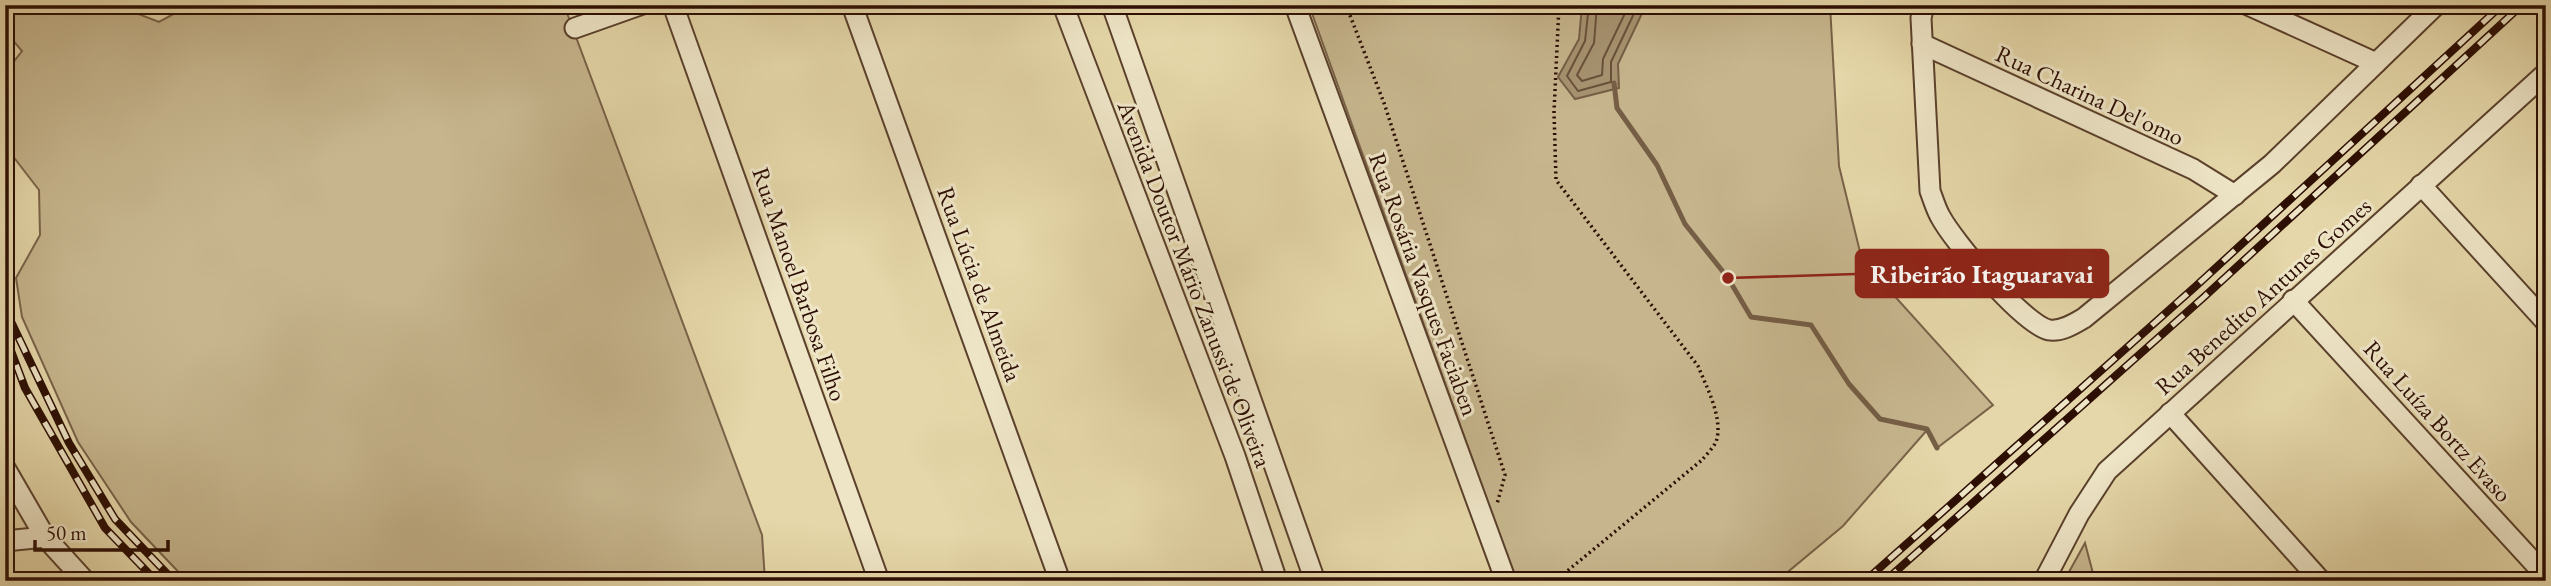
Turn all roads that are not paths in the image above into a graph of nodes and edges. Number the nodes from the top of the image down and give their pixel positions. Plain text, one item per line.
1 (640, 5) edge
2 (673, 5) edge
3 (852, 5) edge
4 (1063, 5) edge
5 (1112, 5) edge
6 (1295, 5) edge
7 (1924, 5) edge
8 (2248, 5) edge
9 (2436, 5) edge
10 (575, 28) dead end
11 (1922, 44) junction
12 (2376, 63) junction
13 (2546, 73) edge
14 (2421, 185) junction
15 (2235, 195) junction
16 (2293, 300) junction
17 (2546, 322) edge
18 (2170, 413) junction
19 (5, 468) edge
20 (45, 537) junction
21 (5, 541) edge
22 (2546, 576) edge
23 (85, 581) edge
24 (879, 581) edge
25 (1060, 581) edge
26 (1277, 581) edge
27 (1315, 581) edge
28 (1506, 581) edge
29 (2045, 581) edge
30 (2321, 581) edge

1 - 10 street
2 - 24 street, Rua Manoel Barbosa Filho
3 - 25 street, Rua Lúcia de Almeida
4 - 26 street, Avenida Doutor Mário Zanussi de Oliveira
5 - 27 street, Avenida Doutor Mário Zanussi de Oliveira
6 - 28 street, Rua Rosária Vasques Faciaben
7 - 11 street
8 - 12 street
9 - 12 street
11 - 15 street, Rua Charina Del'omo
11 - 15 street
12 - 15 street
13 - 14 street, Rua Benedito Antunes Gomes
14 - 16 street, Rua Benedito Antunes Gomes
14 - 17 street
16 - 18 street, Rua Benedito Antunes Gomes
16 - 22 street, Rua Luíza Bortz Evaso
18 - 29 street, Rua Benedito Antunes Gomes
18 - 30 street
19 - 20 street
20 - 21 street
20 - 23 street

